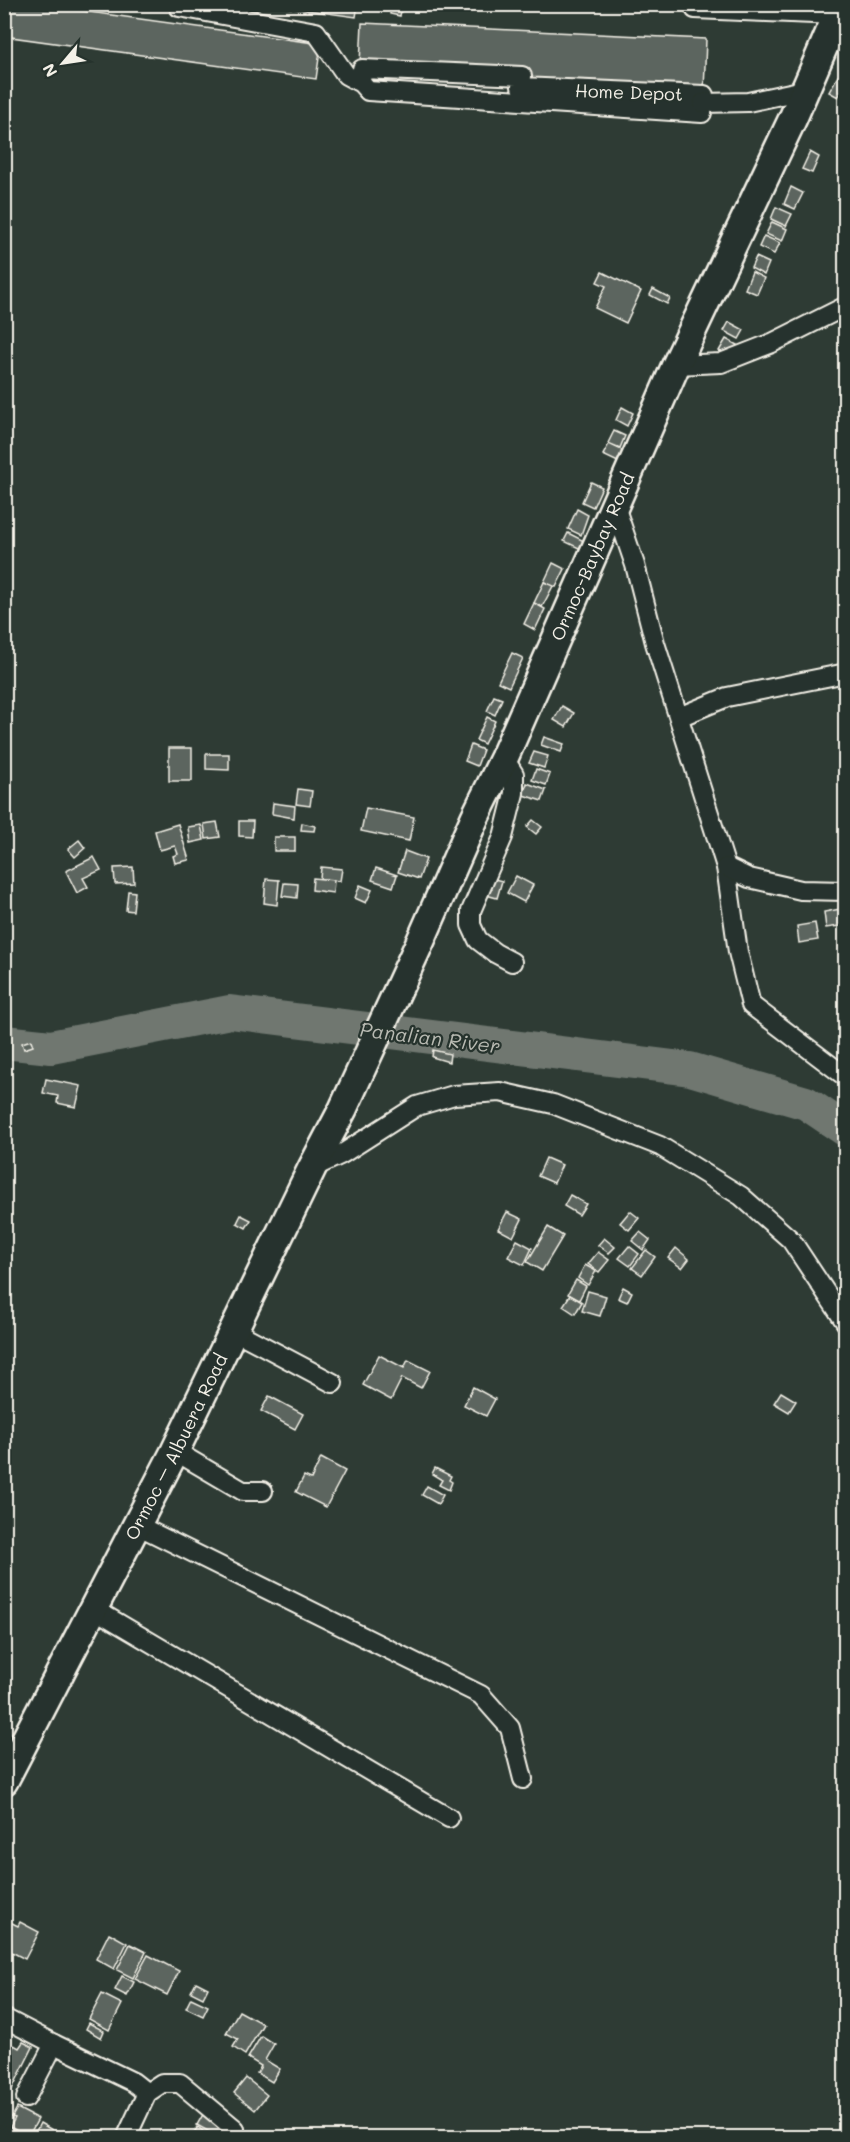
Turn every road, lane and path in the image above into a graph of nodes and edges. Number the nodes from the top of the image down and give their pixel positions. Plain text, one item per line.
1 (179, 7) dead end
2 (695, 9) dead end
3 (840, 10) edge
4 (361, 83) junction
5 (804, 90) junction
6 (703, 103) junction
7 (846, 306) edge
8 (676, 365) junction
9 (615, 506) junction
10 (846, 673) edge
11 (679, 717) junction
12 (504, 758) junction
13 (726, 867) junction
14 (846, 891) edge
15 (512, 962) dead end
16 (846, 1077) edge
17 (343, 1109) joint
18 (312, 1168) junction
19 (846, 1323) edge
20 (233, 1330) junction
21 (333, 1383) dead end
22 (175, 1451) junction
23 (263, 1491) dead end
24 (137, 1525) junction
25 (94, 1609) junction
26 (523, 1779) dead end
27 (4, 1781) edge
28 (449, 1818) dead end
29 (4, 2018) edge
30 (54, 2044) junction
31 (147, 2093) junction
32 (26, 2098) dead end
33 (235, 2129) dead end
34 (126, 2138) edge

1 - 4 street
2 - 3 street
3 - 5 highway, Ormoc-Baybay Road
4 - 6 street, Home Depot
4 - 6 street, Home Depot
5 - 6 street
5 - 8 highway, Ormoc-Baybay Road
7 - 8 street
8 - 9 highway, Ormoc-Baybay Road
9 - 11 street
9 - 12 highway, Ormoc-Baybay Road
10 - 11 street
11 - 13 street
12 - 15 street
12 - 17 highway, Ormoc-Baybay Road
13 - 14 street
13 - 16 street
17 - 18 highway, Ormoc – Albuera Road
18 - 19 street
18 - 20 highway, Ormoc – Albuera Road
20 - 21 street
20 - 22 highway, Ormoc – Albuera Road
22 - 23 street
22 - 24 highway, Ormoc – Albuera Road
24 - 25 highway, Ormoc – Albuera Road
24 - 26 street
25 - 27 highway, Ormoc – Albuera Road
25 - 28 street
29 - 30 street
30 - 31 street
30 - 32 street
31 - 33 street
31 - 34 street

